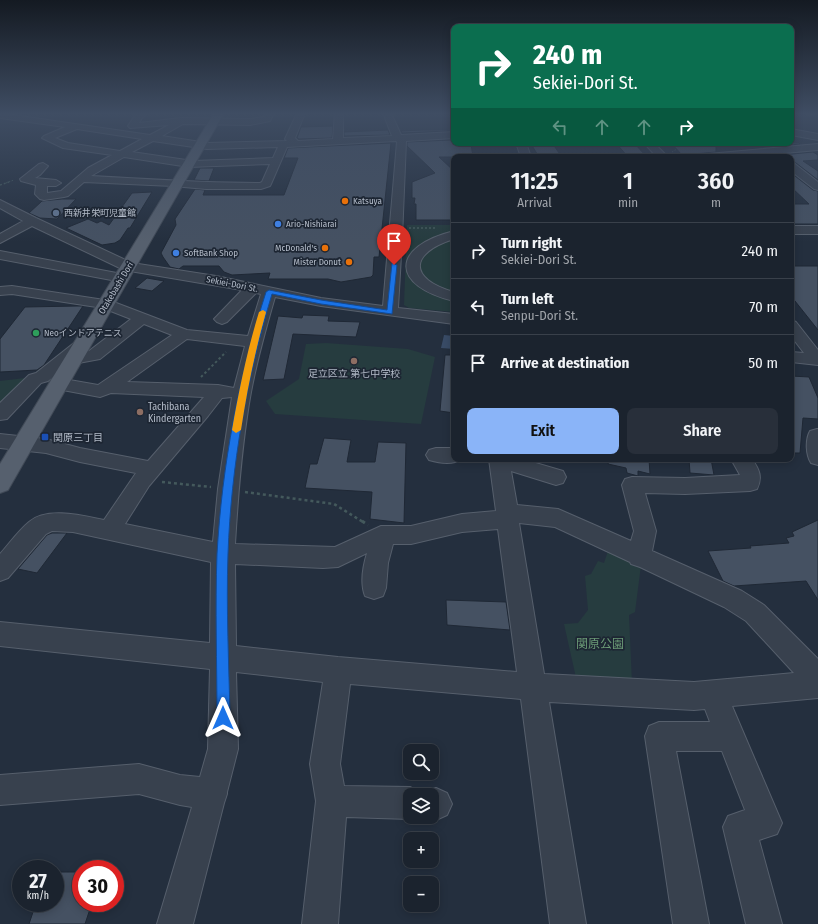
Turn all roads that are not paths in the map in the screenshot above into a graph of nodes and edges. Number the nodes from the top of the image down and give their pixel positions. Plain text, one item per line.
1 (116, 156) edge
2 (135, 156) edge
3 (192, 156) edge
4 (280, 156) edge
5 (401, 156) edge
6 (808, 156) edge
7 (811, 158) dead end
8 (277, 161) junction
9 (189, 164) junction
10 (794, 168) edge
11 (62, 173) junction
12 (122, 174) dead end
13 (806, 176) junction
14 (818, 179) edge
15 (135, 182) junction
16 (177, 183) junction
17 (818, 187) edge
18 (0, 203) edge
19 (32, 221) junction
20 (794, 230) edge
21 (818, 230) edge
22 (451, 236) edge
23 (0, 238) edge
24 (0, 255) edge
25 (126, 272) junction
26 (0, 290) edge
27 (261, 290) junction
28 (451, 296) edge
29 (106, 304) junction
30 (390, 312) junction
31 (142, 318) junction
32 (222, 318) dead end
33 (451, 319) edge
34 (794, 329) edge
35 (184, 334) junction
36 (246, 341) junction
37 (76, 353) junction
38 (794, 357) edge
39 (818, 360) edge
40 (58, 384) junction
41 (108, 387) junction
42 (218, 391) junction
43 (242, 392) junction
44 (0, 414) edge
45 (817, 436) dead end
46 (0, 441) edge
47 (24, 444) junction
48 (818, 458) edge
49 (499, 462) edge
50 (506, 462) edge
51 (743, 462) edge
52 (147, 474) junction
53 (556, 477) dead end
54 (0, 484) edge
55 (508, 516) junction
56 (110, 530) junction
57 (383, 535) junction
58 (223, 554) junction
59 (640, 557) junction
60 (0, 571) edge
61 (374, 588) dead end
62 (0, 634) edge
63 (224, 657) junction
64 (338, 670) junction
65 (818, 678) edge
66 (818, 684) edge
67 (534, 687) junction
68 (713, 695) junction
69 (729, 737) junction
70 (0, 790) edge
71 (212, 794) junction
72 (332, 801) junction
73 (403, 803) edge
74 (175, 924) edge
75 (320, 924) edge
76 (568, 924) edge
77 (691, 924) edge
78 (764, 924) edge

1 - 11 street
2 - 9 street
3 - 9 main road, Otakebashi Dori
4 - 8 street
5 - 30 street
6 - 7 street
8 - 9 street
8 - 16 street
9 - 16 main road, Otakebashi Dori
10 - 13 street
11 - 11 street
11 - 15 street
12 - 15 street
13 - 14 street
13 - 17 street
15 - 16 street
16 - 25 main road, Otakebashi Dori
18 - 19 street
19 - 23 street
19 - 25 street
20 - 21 street
22 - 28 street
24 - 25 street
25 - 27 street, Sekiei-Dori St.
25 - 29 main road, Otakebashi Dori
26 - 29 street
27 - 30 street, Sekiei-Dori St.
27 - 32 street
27 - 36 street
29 - 31 street
29 - 37 main road, Otakebashi Dori
30 - 33 street, Sekiei-Dori St.
31 - 35 street
31 - 37 street
34 - 39 street
35 - 36 street
35 - 41 street
36 - 43 street
37 - 40 main road, Otakebashi Dori
37 - 44 street
38 - 39 street
40 - 41 street
40 - 47 main road, Otakebashi Dori
41 - 42 street
42 - 43 street
42 - 52 street
43 - 58 street
45 - 48 street
46 - 47 street
47 - 52 street
47 - 54 main road, Otakebashi Dori
49 - 55 street
50 - 53 street
51 - 59 street
52 - 56 street
55 - 57 street
55 - 59 street
55 - 67 street
56 - 58 street
56 - 60 street
57 - 58 street
57 - 61 street
58 - 63 street
59 - 65 street
62 - 63 street
63 - 64 street
63 - 71 street
64 - 67 street
64 - 72 street
66 - 68 street
67 - 68 street
67 - 76 street
68 - 69 street
69 - 77 street
69 - 78 street
70 - 71 street
71 - 74 street
72 - 73 street
72 - 75 street

